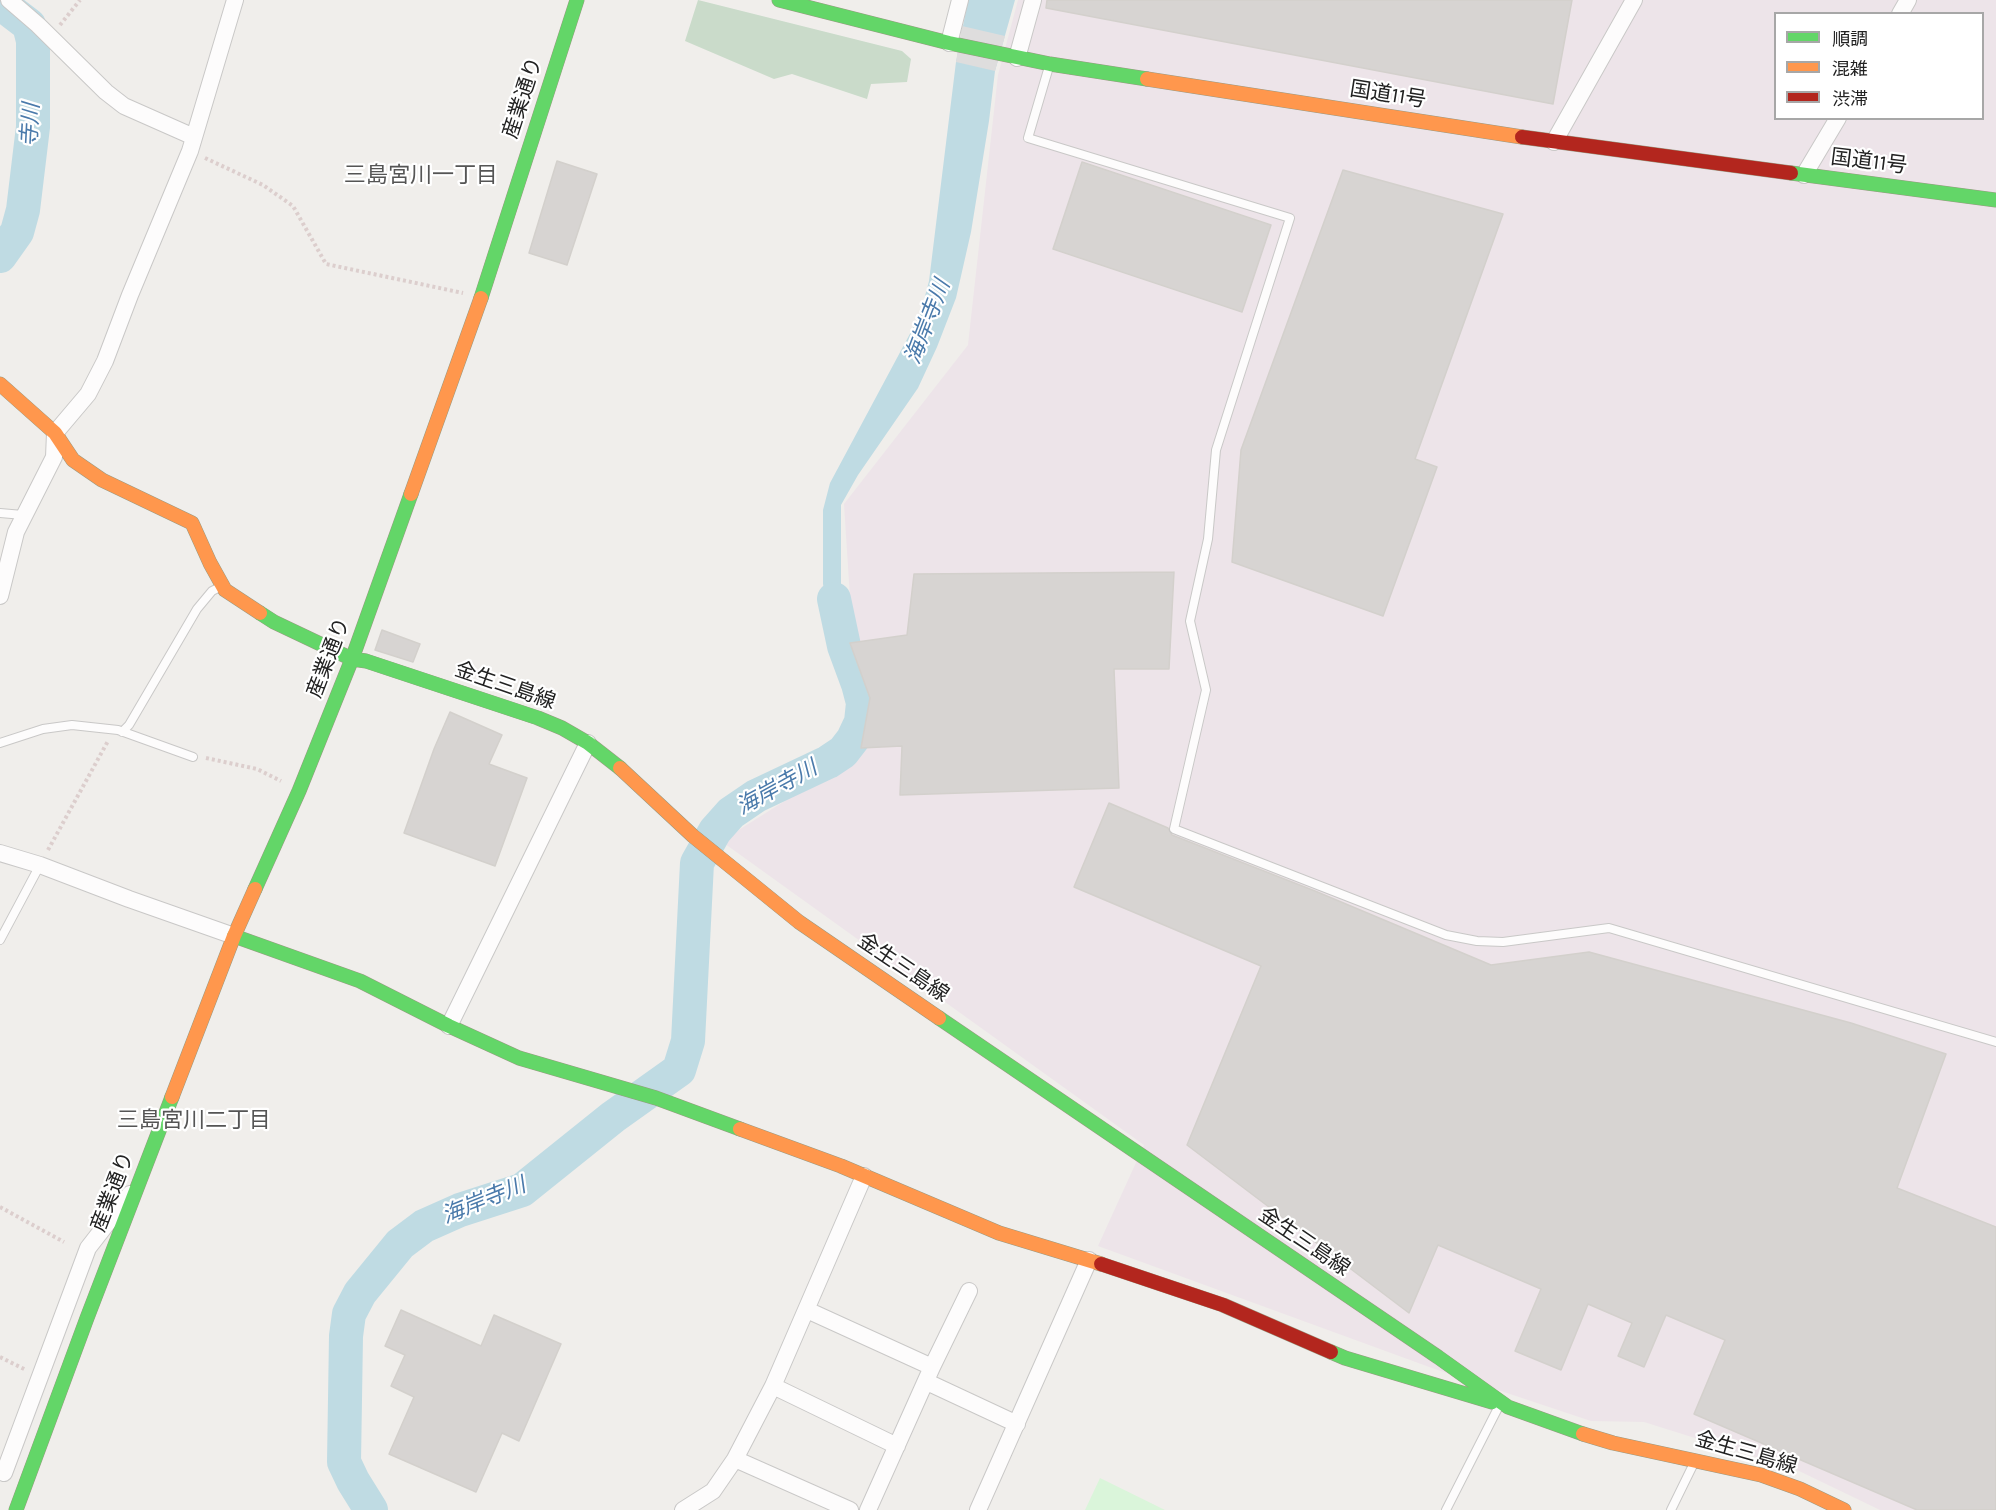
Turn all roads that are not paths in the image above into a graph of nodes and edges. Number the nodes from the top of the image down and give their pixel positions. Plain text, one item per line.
1 (4, 0) edge
2 (9, 0) edge
3 (235, 0) edge
4 (576, 0) edge
5 (779, 0) edge
6 (960, 0) edge
7 (1033, 0) edge
8 (1634, 0) edge
9 (0, 6) edge
10 (954, 44) junction
11 (1017, 58) junction
12 (1050, 64) junction
13 (1837, 120) edge
14 (1554, 142) junction
15 (192, 144) junction
16 (1804, 175) junction
17 (1996, 200) edge
18 (0, 384) edge
19 (55, 433) junction
20 (0, 513) edge
21 (23, 515) junction
22 (222, 586) junction
23 (0, 596) edge
24 (351, 659) junction
25 (118, 731) junction
26 (0, 743) edge
27 (588, 743) junction
28 (193, 757) road end
29 (0, 853) edge
30 (40, 865) junction
31 (234, 936) junction
32 (0, 940) edge
33 (449, 1026) junction
34 (1996, 1042) edge
35 (864, 1176) junction
36 (140, 1180) junction
37 (1089, 1260) junction
38 (969, 1291) dead end
39 (807, 1310) junction
40 (930, 1375) junction
41 (773, 1386) junction
42 (1504, 1406) junction
43 (1017, 1424) junction
44 (897, 1446) junction
45 (735, 1459) junction
46 (1695, 1460) junction
47 (4, 1473) dead end
48 (16, 1510) edge
49 (683, 1510) edge
50 (850, 1510) edge
51 (868, 1510) edge
52 (978, 1510) edge
53 (1446, 1510) edge
54 (1671, 1510) edge
55 (1844, 1510) edge

1 - 9 street
2 - 15 street
3 - 15 street
4 - 24 main road, 産業通り
5 - 10 main road, 国道11号
6 - 10 street
7 - 11 street
8 - 14 street
10 - 11 main road, 国道11号
11 - 12 main road, 国道11号
12 - 14 main road, 国道11号
12 - 34 lane
13 - 16 street
14 - 16 main road, 国道11号
15 - 19 street
16 - 17 main road, 国道11号
18 - 19 main road, 金生三島線
19 - 21 street
19 - 22 main road, 金生三島線
20 - 21 lane
21 - 23 street
22 - 24 main road, 金生三島線
22 - 25 lane
24 - 27 main road, 金生三島線
24 - 31 main road, 産業通り
25 - 26 lane
25 - 28 lane
27 - 33 street
27 - 42 main road, 金生三島線
29 - 30 street
30 - 31 street
30 - 32 lane
31 - 33 main road
31 - 36 main road, 産業通り
33 - 35 main road
35 - 37 main road
35 - 39 street
36 - 47 street
36 - 48 main road, 産業通り
37 - 42 main road
37 - 43 street
38 - 40 street
39 - 40 street
39 - 41 street
40 - 43 street
40 - 44 street
41 - 44 street
41 - 45 street
42 - 46 main road, 金生三島線
42 - 53 lane
43 - 52 street
44 - 51 street
45 - 49 street
45 - 50 street
46 - 54 lane
46 - 55 main road, 金生三島線

